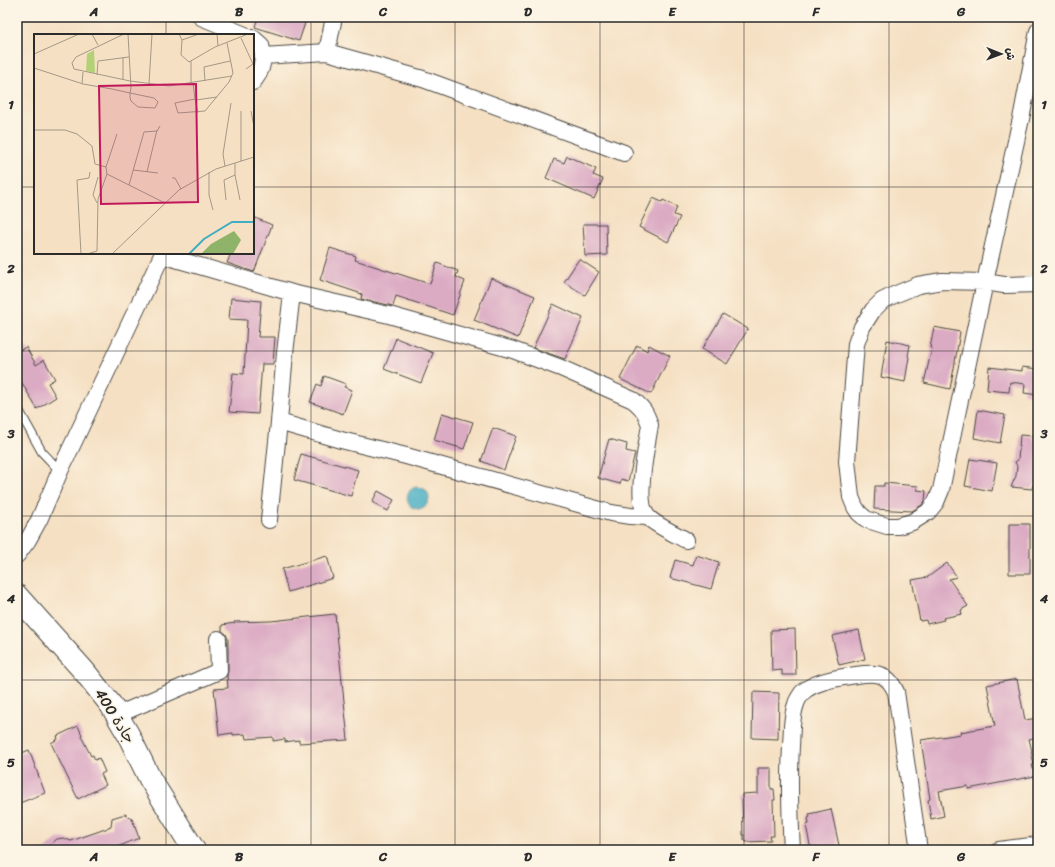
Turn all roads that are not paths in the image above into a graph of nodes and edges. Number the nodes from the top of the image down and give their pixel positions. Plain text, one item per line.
1 (201, 17) edge
2 (334, 17) edge
3 (1038, 31) edge
4 (244, 34) edge
5 (254, 39) edge
6 (327, 52) junction
7 (263, 56) junction
8 (254, 81) edge
9 (624, 153) dead end
10 (163, 254) edge
11 (985, 282) junction
12 (1038, 284) edge
13 (292, 293) junction
14 (17, 407) edge
15 (280, 422) junction
16 (60, 471) junction
17 (647, 517) junction
18 (270, 520) dead end
19 (686, 540) dead end
20 (17, 555) edge
21 (17, 596) edge
22 (218, 639) dead end
23 (117, 715) junction
24 (1038, 845) edge
25 (194, 850) edge
26 (792, 850) edge
27 (918, 850) edge
28 (999, 850) edge

1 - 4 street
2 - 6 street
3 - 11 street
5 - 7 street
6 - 7 street
6 - 9 street
7 - 8 street
10 - 13 street
10 - 16 street
11 - 11 street
11 - 12 street
13 - 15 street
13 - 17 street
14 - 16 lane
15 - 17 street
15 - 18 street
16 - 20 street
17 - 19 street
21 - 23 main road, جادة 400
22 - 23 street
23 - 25 main road, جادة 400
24 - 28 street
26 - 27 street

